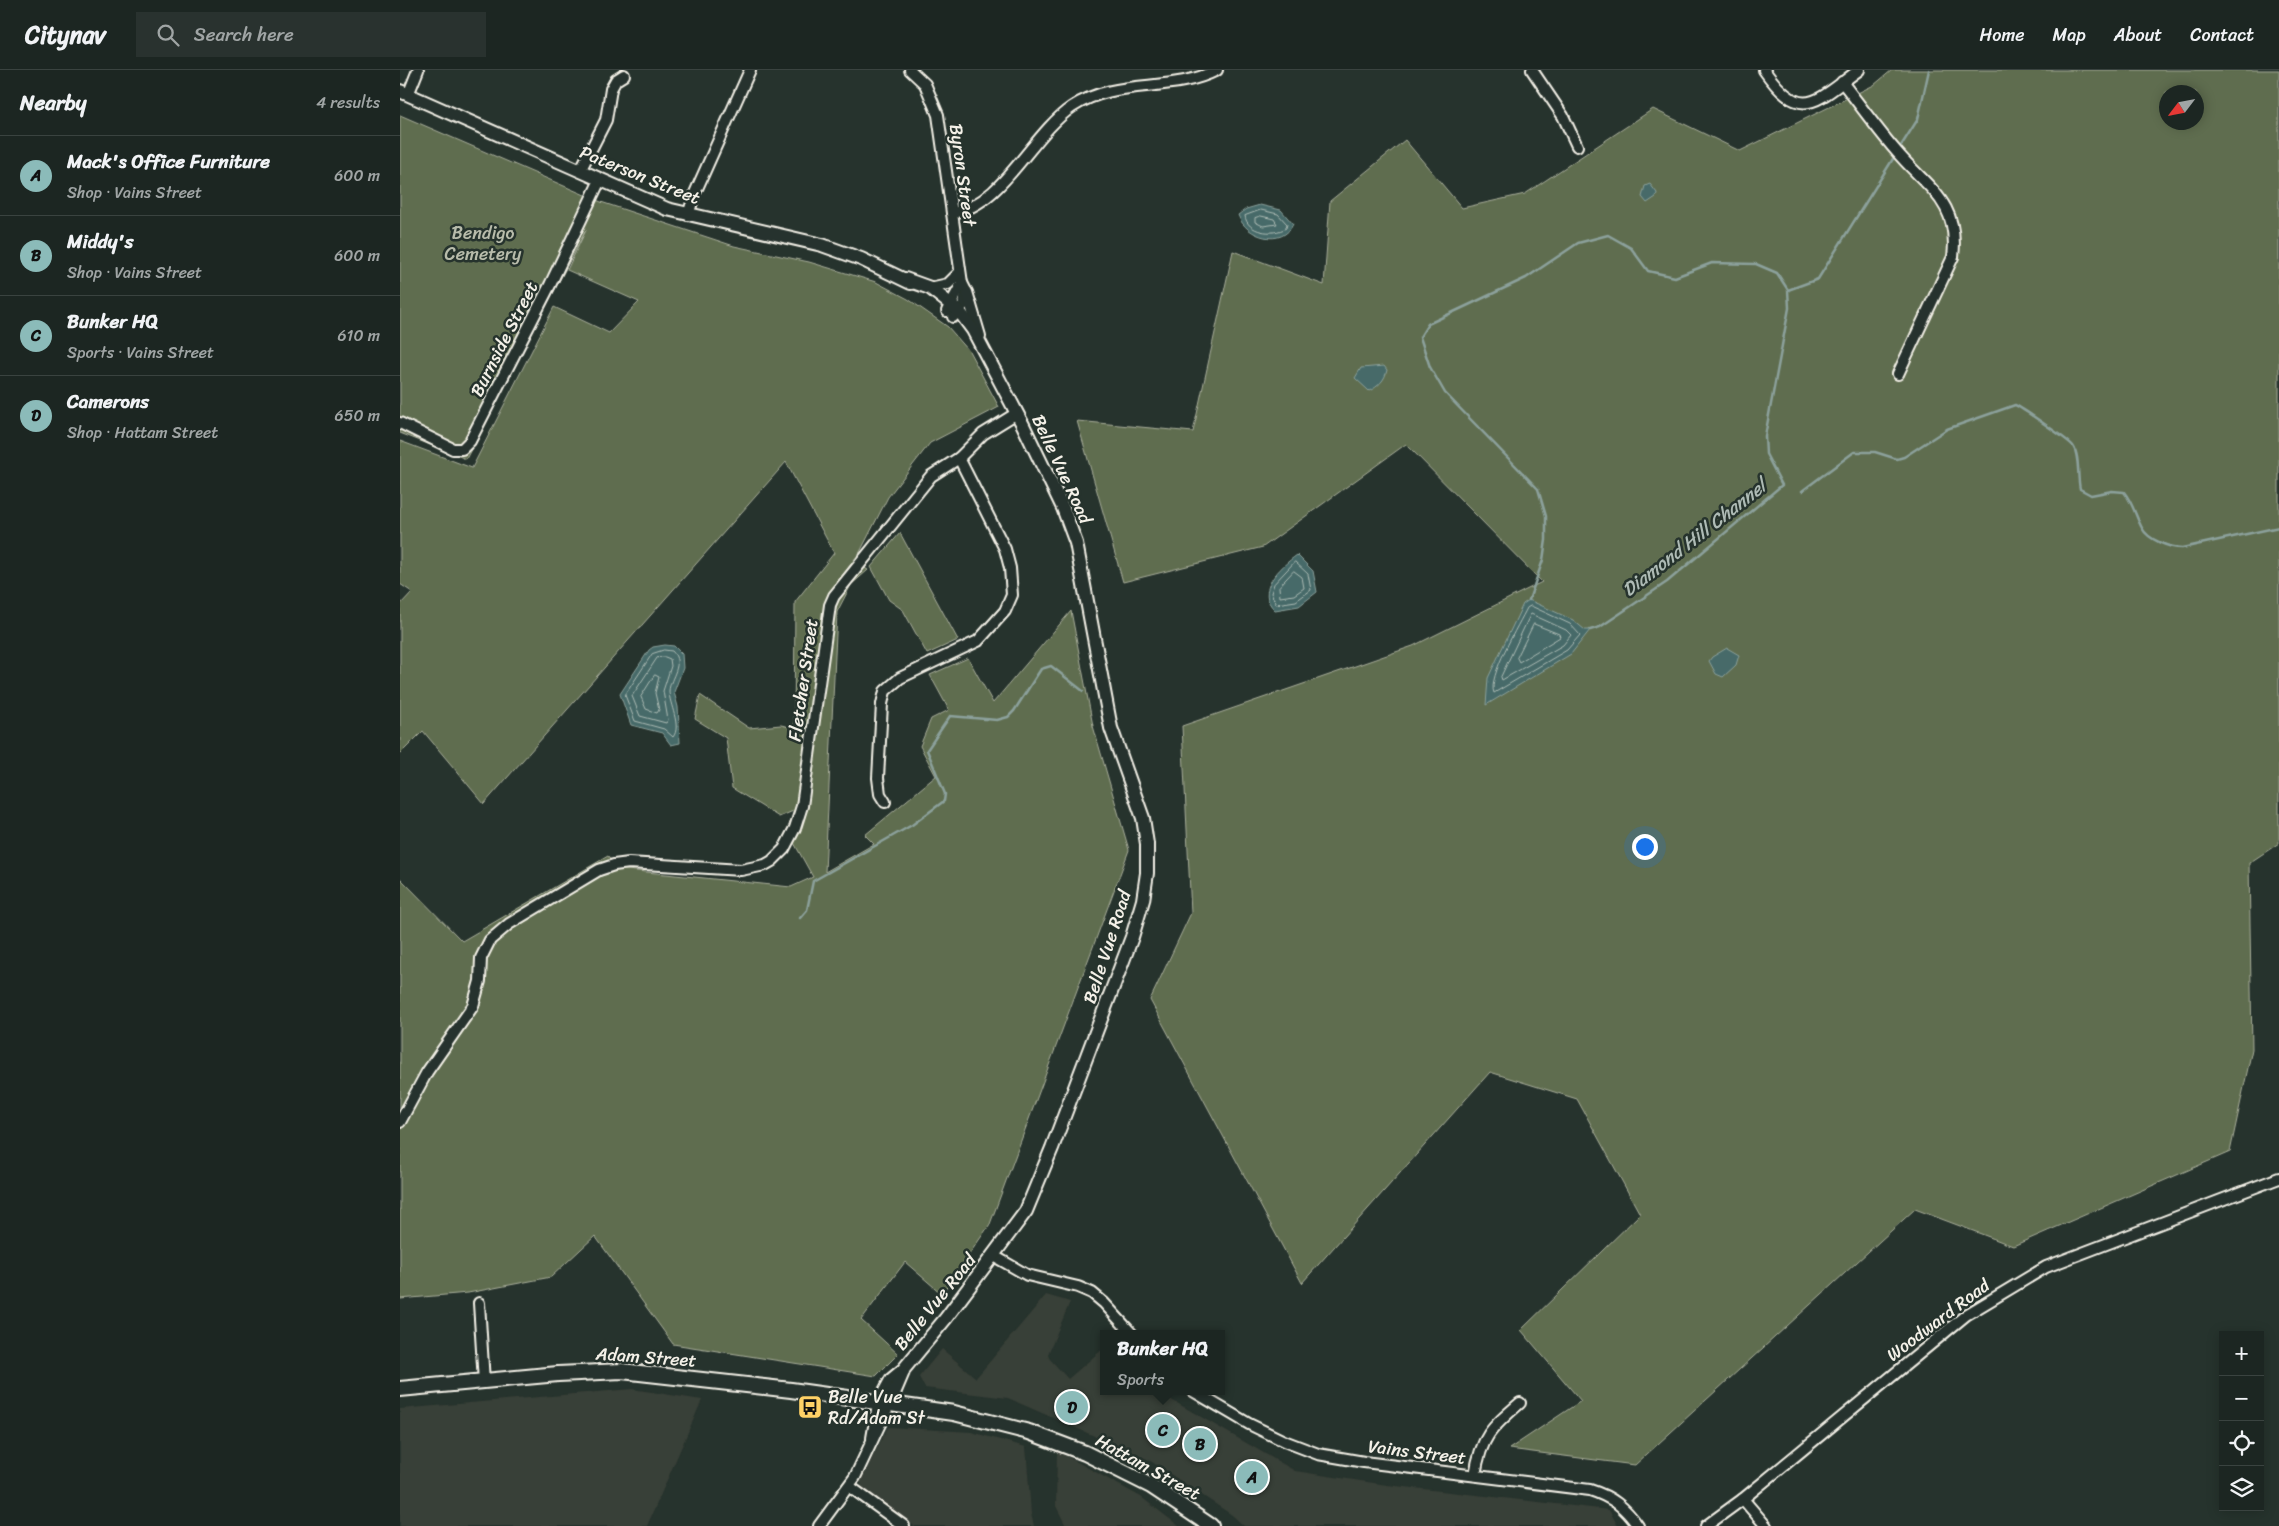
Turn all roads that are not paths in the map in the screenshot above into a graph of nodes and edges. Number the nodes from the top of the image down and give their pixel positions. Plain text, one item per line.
1 (418, 70) edge
2 (750, 70) edge
3 (910, 70) edge
4 (1217, 70) edge
5 (1532, 70) edge
6 (1764, 70) edge
7 (1859, 70) edge
8 (624, 75) dead end
9 (1842, 82) junction
10 (404, 93) edge
11 (1577, 146) dead end
12 (580, 171) junction
13 (600, 180) junction
14 (952, 213) junction
15 (688, 215) junction
16 (960, 272) junction
17 (905, 279) junction
18 (964, 287) junction
19 (930, 288) junction
20 (952, 312) junction
21 (982, 343) junction
22 (987, 358) junction
23 (1898, 374) dead end
24 (1017, 413) junction
25 (400, 423) edge
26 (959, 458) junction
27 (884, 802) dead end
28 (400, 1122) edge
29 (2279, 1178) edge
30 (994, 1256) junction
31 (480, 1303) dead end
32 (1128, 1330) edge
33 (484, 1382) junction
34 (400, 1389) edge
35 (1200, 1395) edge
36 (1520, 1403) dead end
37 (884, 1404) junction
38 (1475, 1475) junction
39 (849, 1486) junction
40 (1743, 1499) junction
41 (819, 1526) edge
42 (904, 1526) edge
43 (1211, 1526) edge
44 (1638, 1526) edge
45 (1706, 1526) edge
46 (1766, 1526) edge

1 - 10 street
2 - 15 street
3 - 14 street, Byron Street
4 - 14 street
5 - 11 street
6 - 9 street
7 - 9 street
8 - 12 street
9 - 23 street
10 - 12 street, Paterson Street
12 - 13 street, Paterson Street
13 - 15 street, Paterson Street
13 - 25 street, Burnside Street
14 - 16 street, Byron Street
15 - 17 street, Paterson Street
16 - 18 street, Byron Street
16 - 19 street
17 - 19 street, Belle Vue Road
17 - 20 street, Paterson Street
18 - 20 street
18 - 21 street, Byron Street
19 - 20 street, Belle Vue Road
20 - 21 street, Belle Vue Road
20 - 22 street, Belle Vue Road
21 - 22 street, Belle Vue Road
22 - 24 street, Belle Vue Road
24 - 26 street, Fletcher Street
24 - 30 street, Belle Vue Road
26 - 27 street
26 - 28 street, Fletcher Street
29 - 40 street, Woodward Road
30 - 32 street
30 - 37 street, Belle Vue Road
31 - 33 street
33 - 34 main road, Adam Street
33 - 37 main road, Adam Street
35 - 38 street, Vains Street
36 - 38 street
37 - 39 street, Belle Vue Road
37 - 43 main road, Hattam Street
38 - 44 street, Vains Street
39 - 41 street, Belle Vue Road
39 - 42 street
40 - 45 street, Woodward Road
40 - 46 street

